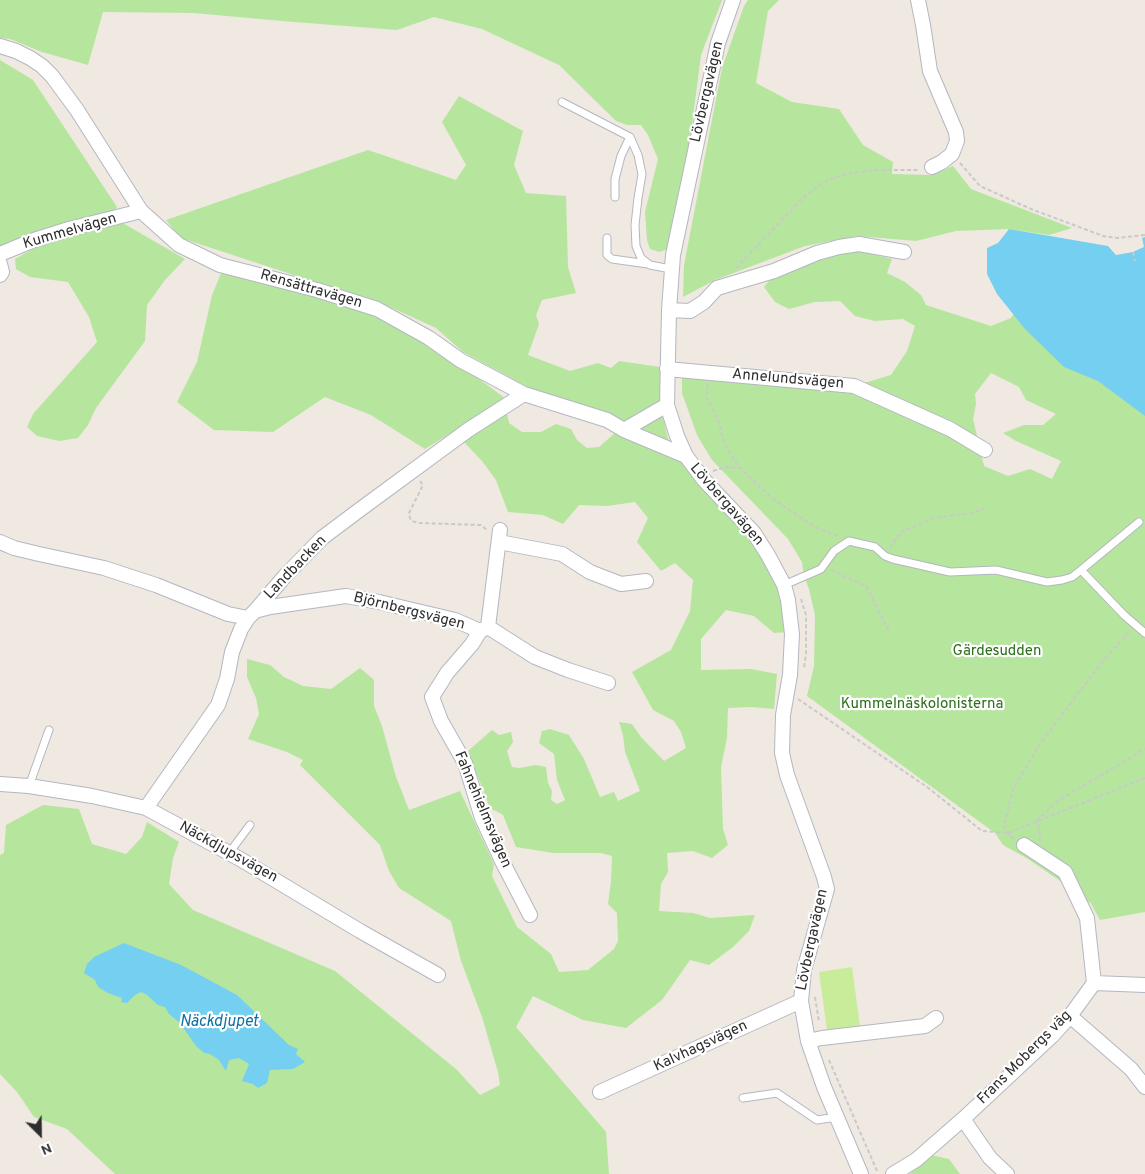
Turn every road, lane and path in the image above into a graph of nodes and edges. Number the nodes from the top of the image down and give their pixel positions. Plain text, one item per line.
1 (733, 0) edge
2 (918, 0) edge
3 (0, 46) edge
4 (562, 102) dead end
5 (630, 137) junction
6 (952, 154) junction
7 (932, 168) joint
8 (615, 197) dead end
9 (141, 211) junction
10 (1145, 234) edge
11 (607, 238) dead end
12 (904, 252) dead end
13 (1133, 252) dead end
14 (0, 254) edge
15 (1135, 261) dead end
16 (0, 264) edge
17 (650, 264) junction
18 (736, 268) dead end
19 (671, 270) junction
20 (0, 275) edge
21 (669, 310) junction
22 (667, 369) junction
23 (709, 373) junction
24 (524, 394) junction
25 (667, 405) junction
26 (624, 430) junction
27 (985, 450) dead end
28 (686, 456) junction
29 (740, 468) junction
30 (414, 471) junction
31 (711, 471) dead end
32 (985, 509) dead end
33 (1139, 522) dead end
34 (499, 536) junction
35 (849, 541) junction
36 (0, 542) edge
37 (885, 556) junction
38 (824, 567) junction
39 (1082, 570) junction
40 (646, 581) dead end
41 (784, 585) junction
42 (252, 614) junction
43 (1136, 625) junction
44 (484, 629) junction
45 (890, 633) dead end
46 (1145, 633) edge
47 (608, 683) dead end
48 (798, 699) dead end
49 (49, 730) dead end
50 (1145, 749) edge
51 (1145, 778) edge
52 (0, 784) edge
53 (29, 786) junction
54 (146, 808) junction
55 (1038, 820) junction
56 (250, 825) dead end
57 (1008, 833) junction
58 (1024, 845) joint
59 (229, 853) junction
60 (1041, 857) junction
61 (530, 915) dead end
62 (438, 975) dead end
63 (1094, 983) junction
64 (1145, 985) edge
65 (801, 1001) junction
66 (1070, 1016) junction
67 (936, 1018) dead end
68 (808, 1041) junction
69 (1145, 1087) edge
70 (600, 1092) dead end
71 (743, 1098) dead end
72 (837, 1117) junction
73 (963, 1119) junction
74 (860, 1174) edge
75 (893, 1174) edge
76 (1007, 1174) edge

1 - 19 street, Lövbergavägen
2 - 6 street
3 - 9 street, Rensättravägen
4 - 5 lane
5 - 8 lane
5 - 17 lane
6 - 7 street
6 - 10 path
7 - 18 path
9 - 14 street, Kummelvägen
9 - 24 street, Rensättravägen
11 - 17 lane
12 - 21 street
13 - 15 path
16 - 20 street
17 - 19 lane
19 - 21 street, Lövbergavägen
21 - 22 street, Lövbergavägen
22 - 23 street, Annelundsvägen
22 - 25 street, Lövbergavägen
23 - 27 street, Annelundsvägen
23 - 29 path
24 - 26 street, Rensättravägen
24 - 30 street, Landbacken
25 - 26 street
25 - 28 street, Lövbergavägen
26 - 28 street, Rensättravägen
28 - 41 street, Lövbergavägen
29 - 31 path
29 - 35 path
30 - 34 path
30 - 42 street, Landbacken
32 - 37 path
33 - 39 lane
34 - 40 street
34 - 44 street, Fahnehielmsvägen
35 - 37 lane
35 - 38 lane
36 - 42 street, Björnbergsvägen
37 - 39 lane
38 - 41 lane
38 - 45 path
39 - 43 lane
41 - 65 street, Lövbergavägen
42 - 44 street, Björnbergsvägen
42 - 54 street, Landbacken
43 - 46 lane
43 - 57 path
44 - 47 street, Björnbergsvägen
44 - 61 street, Fahnehielmsvägen
48 - 57 path
49 - 53 lane
50 - 55 path
51 - 55 path
52 - 53 street, Näckdjupsvägen
53 - 54 street, Näckdjupsvägen
54 - 59 street, Näckdjupsvägen
55 - 57 path
55 - 60 path
56 - 59 lane
57 - 58 path
58 - 60 street
59 - 62 street, Näckdjupsvägen
60 - 63 street
63 - 64 street
63 - 66 street, Frans Mobergs väg
65 - 68 street, Lövbergavägen
65 - 70 street, Kalvhagsvägen
66 - 69 street
66 - 73 street, Frans Mobergs väg
67 - 68 street
68 - 72 street, Lövbergavägen
71 - 72 lane
72 - 74 street, Lövbergavägen
73 - 75 street, Frans Mobergs väg
73 - 76 street

